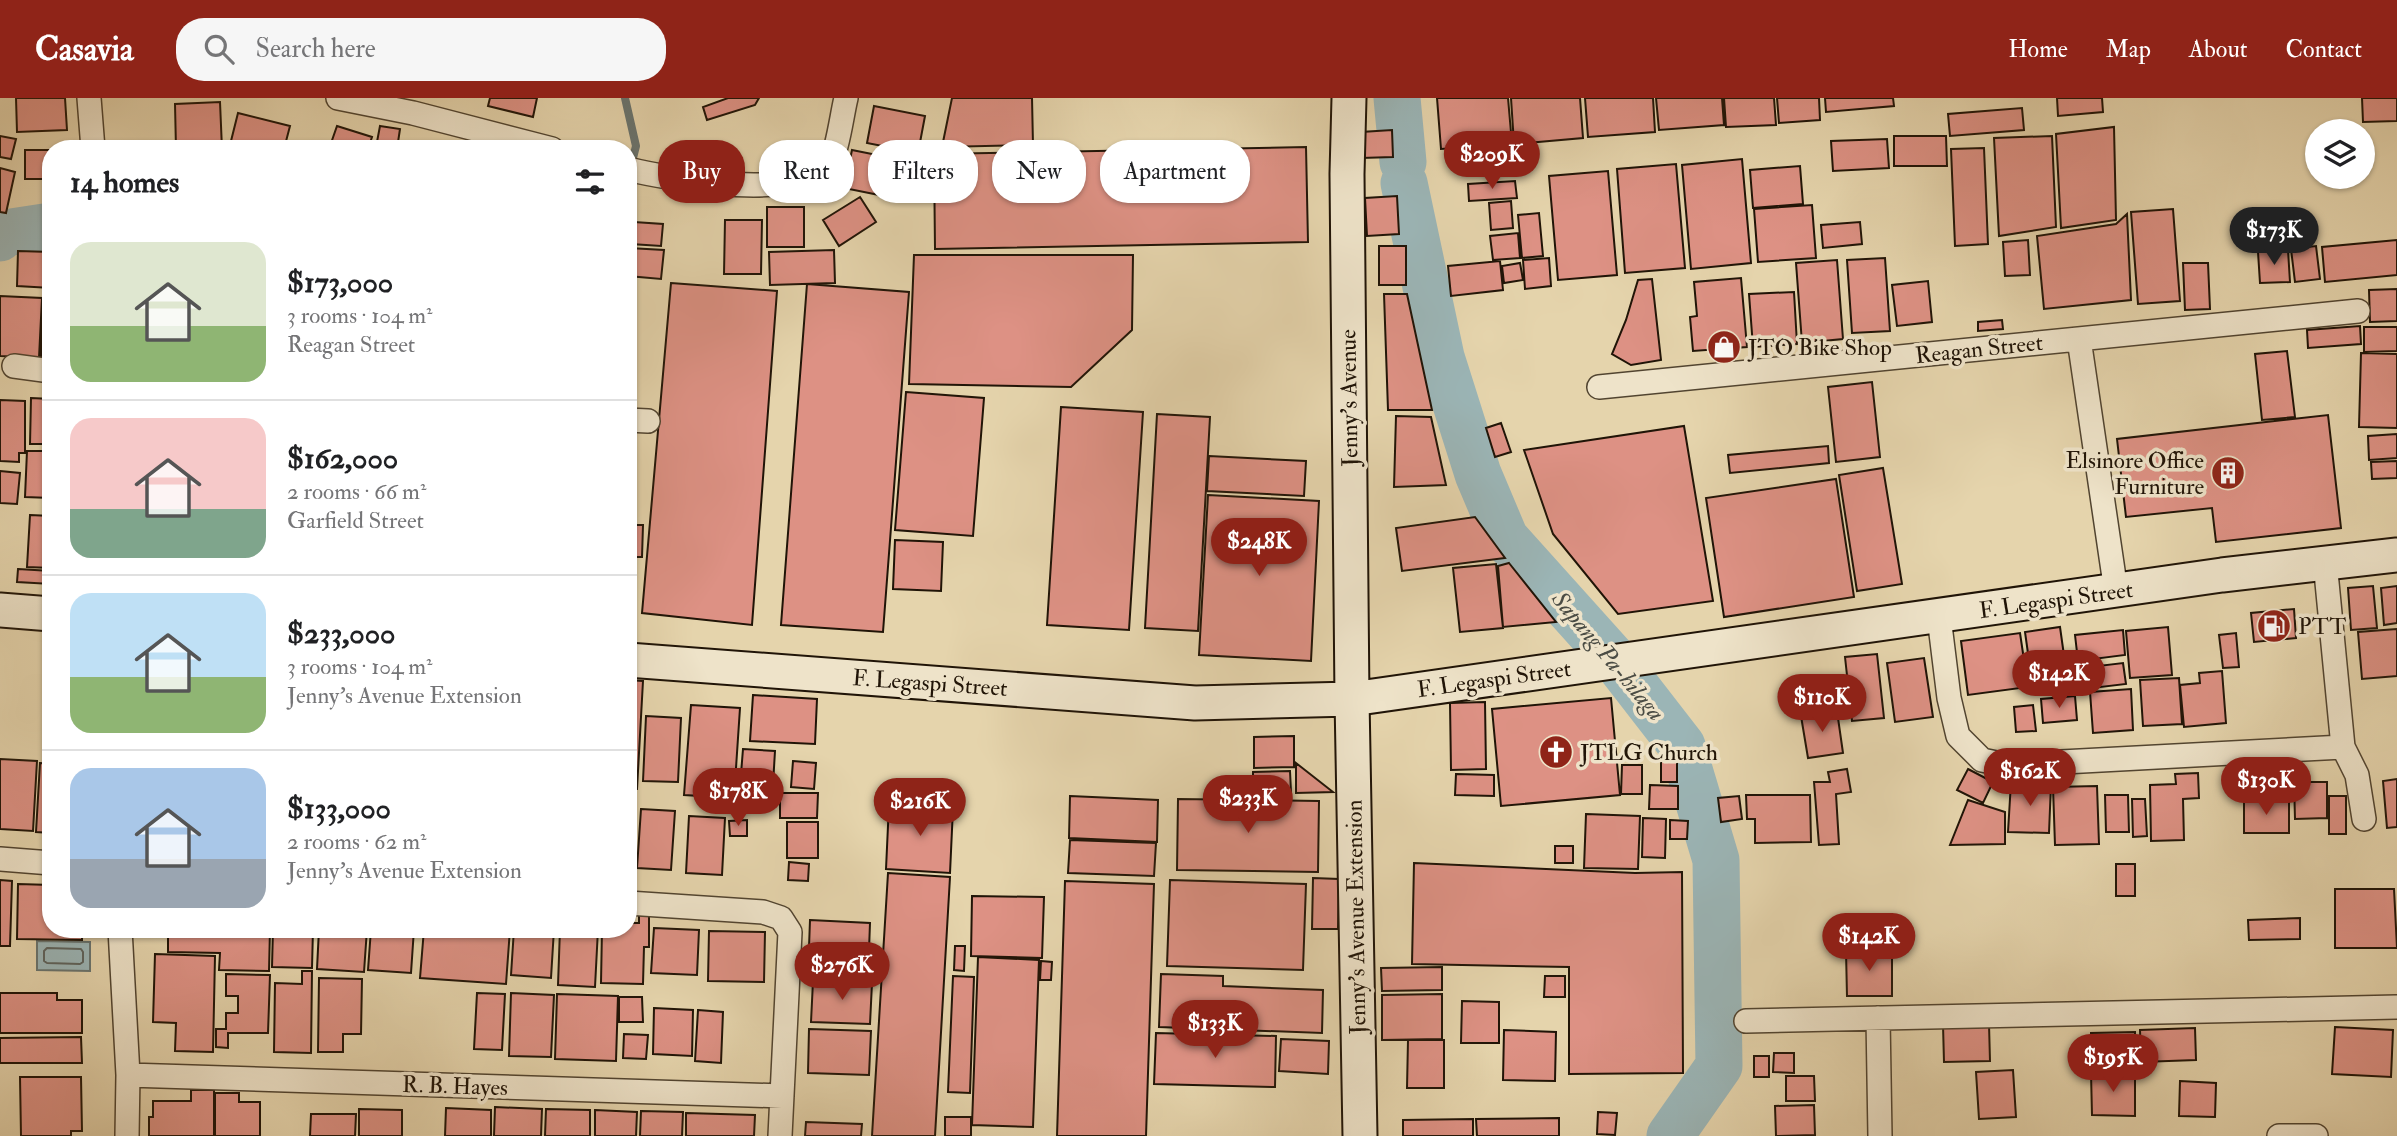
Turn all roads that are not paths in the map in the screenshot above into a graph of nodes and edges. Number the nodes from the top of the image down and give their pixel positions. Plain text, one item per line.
1 (89, 98) edge
2 (338, 98) edge
3 (846, 98) edge
4 (1349, 98) edge
5 (416, 105) edge
6 (92, 140) edge
7 (524, 140) edge
8 (637, 171) edge
9 (2358, 311) dead end
10 (2079, 339) junction
11 (14, 366) dead end
12 (42, 370) edge
13 (1599, 387) dead end
14 (2397, 555) edge
15 (2325, 562) junction
16 (2116, 592) junction
17 (0, 610) edge
18 (42, 613) edge
19 (1939, 617) junction
20 (637, 661) edge
21 (1352, 699) junction
22 (2343, 747) junction
23 (2364, 818) dead end
24 (0, 859) edge
25 (42, 862) edge
26 (637, 904) edge
27 (120, 938) edge
28 (2397, 1007) edge
29 (1878, 1018) junction
30 (1746, 1021) dead end
31 (128, 1075) junction
32 (782, 1096) junction
33 (127, 1136) edge
34 (780, 1136) edge
35 (1360, 1136) edge
36 (1880, 1136) edge
37 (2278, 1136) edge
38 (2316, 1136) edge

1 - 6 street
2 - 5 street
3 - 8 street
4 - 21 main road, Jenny's Avenue
5 - 7 street
9 - 10 street, Reagan Street
10 - 13 street, Reagan Street
10 - 16 street
11 - 12 street
14 - 15 main road, F. Legaspi Street
15 - 16 main road, F. Legaspi Street
15 - 22 street
16 - 19 main road, F. Legaspi Street
17 - 18 main road
19 - 21 main road, F. Legaspi Street
19 - 22 street
20 - 21 main road, F. Legaspi Street
21 - 35 main road, Jenny's Avenue Extension
22 - 23 street
24 - 25 street
26 - 32 street
27 - 31 street
28 - 29 street
29 - 30 street
29 - 36 street
31 - 32 street, R. B. Hayes
31 - 33 street
32 - 34 street
37 - 38 street

